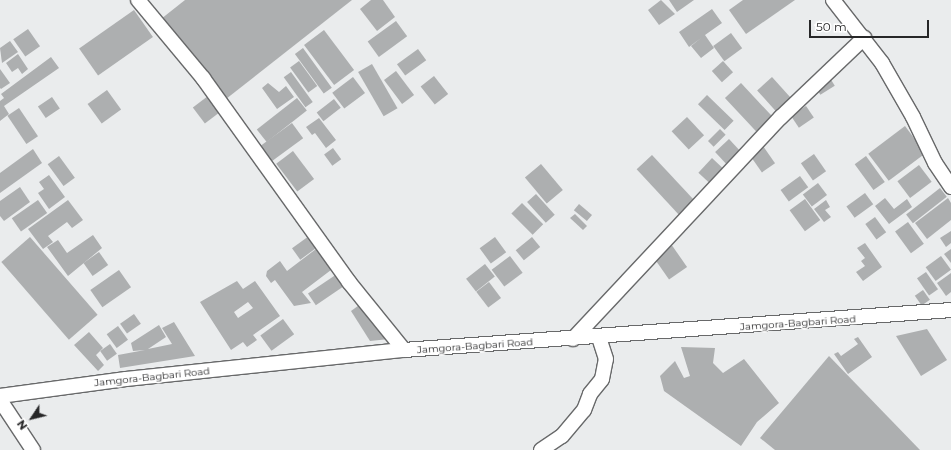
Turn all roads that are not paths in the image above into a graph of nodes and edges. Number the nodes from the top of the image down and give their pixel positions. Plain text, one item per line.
1 (138, 0) edge
2 (833, 0) edge
3 (864, 38) junction
4 (951, 186) edge
5 (951, 310) edge
6 (599, 338) junction
7 (573, 339) junction
8 (404, 350) junction
9 (0, 396) edge
10 (0, 400) edge
11 (33, 450) edge
12 (542, 450) edge

1 - 8 street
2 - 3 street
3 - 4 street
3 - 7 street
5 - 6 street, Jamgora-Bagbari Road
6 - 7 street, Jamgora-Bagbari Road
6 - 12 street
7 - 8 street, Jamgora-Bagbari Road
8 - 9 street, Jamgora-Bagbari Road
10 - 11 street

